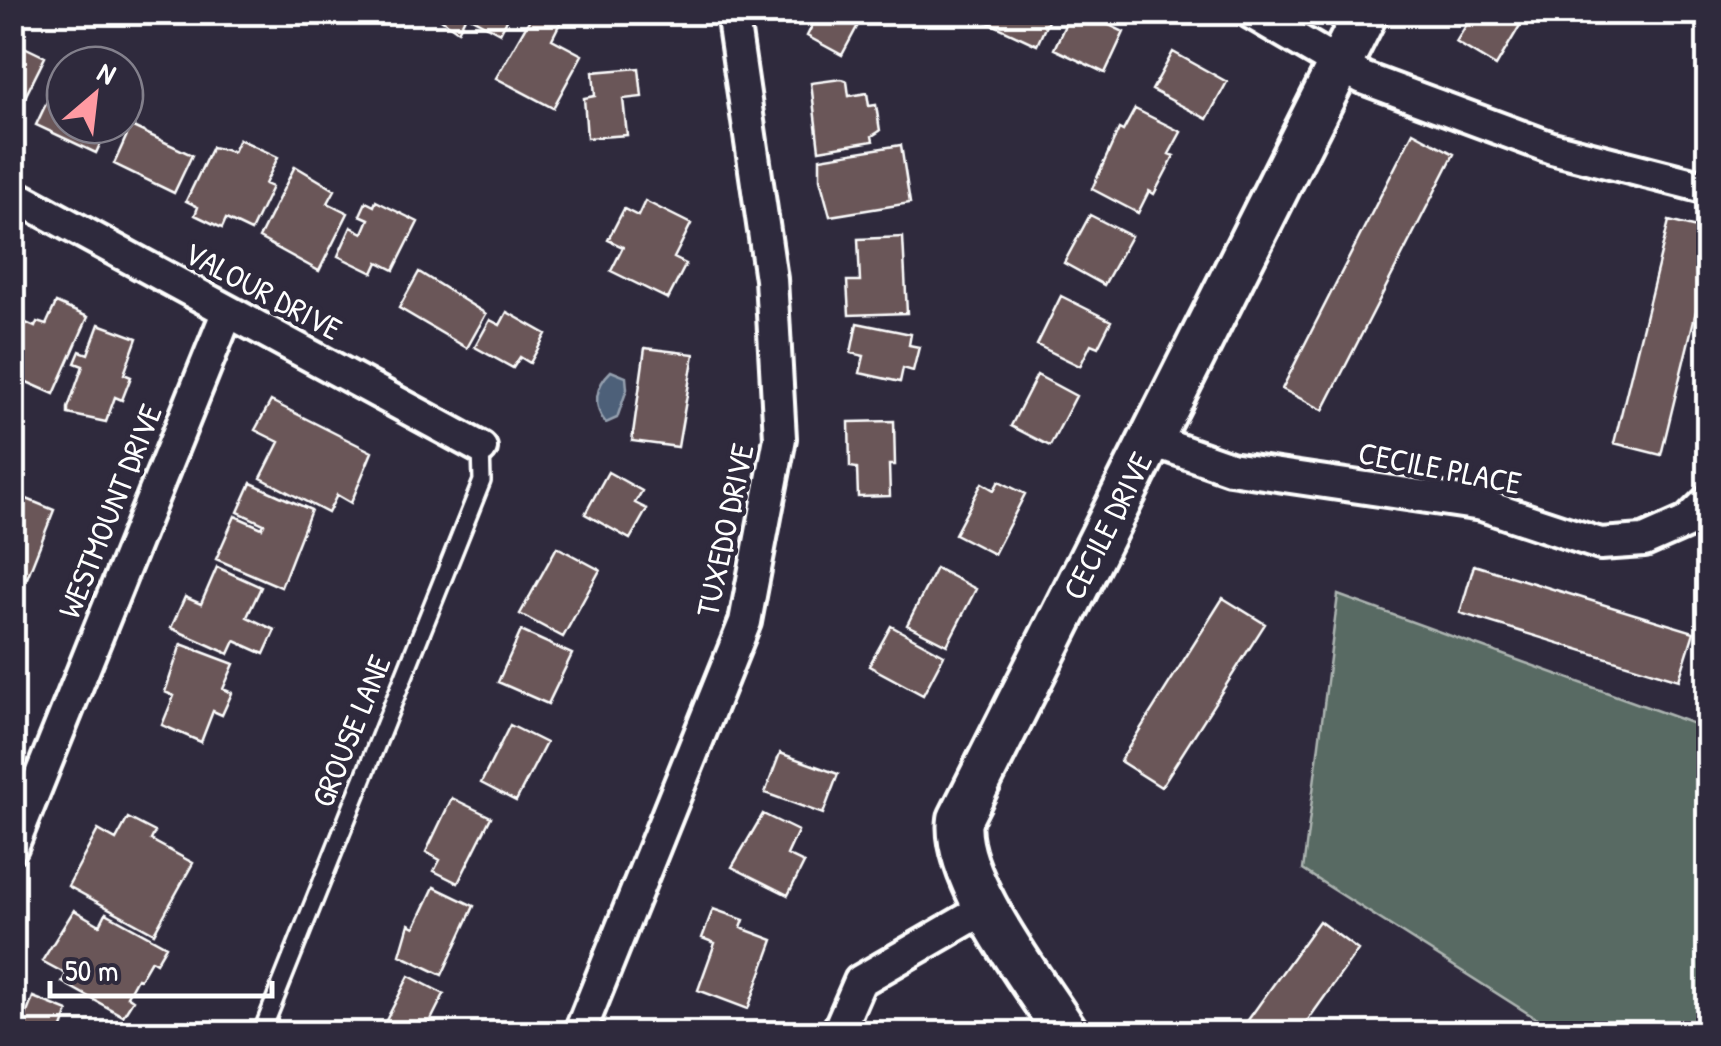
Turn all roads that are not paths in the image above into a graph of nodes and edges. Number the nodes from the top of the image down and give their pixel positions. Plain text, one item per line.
1 (1250, 12) edge
2 (1366, 12) edge
3 (725, 15) edge
4 (1340, 66) junction
5 (1708, 188) edge
6 (12, 194) edge
7 (227, 312) junction
8 (1148, 439) junction
9 (481, 448) joint
10 (1708, 501) edge
11 (12, 847) edge
12 (988, 907) junction
13 (261, 1034) edge
14 (579, 1034) edge
15 (837, 1034) edge
16 (1067, 1034) edge

1 - 4 street
2 - 4 street, CECILE DRIVE
3 - 14 street, TUXEDO DRIVE
4 - 5 street
4 - 8 street, CECILE DRIVE
6 - 7 street, VALOUR DRIVE
7 - 9 street, VALOUR DRIVE
7 - 11 street, WESTMOUNT DRIVE
8 - 10 street, CECILE PLACE
8 - 12 street, CECILE DRIVE
9 - 13 lane, GROUSE LANE
12 - 15 street
12 - 16 street, CECILE DRIVE

